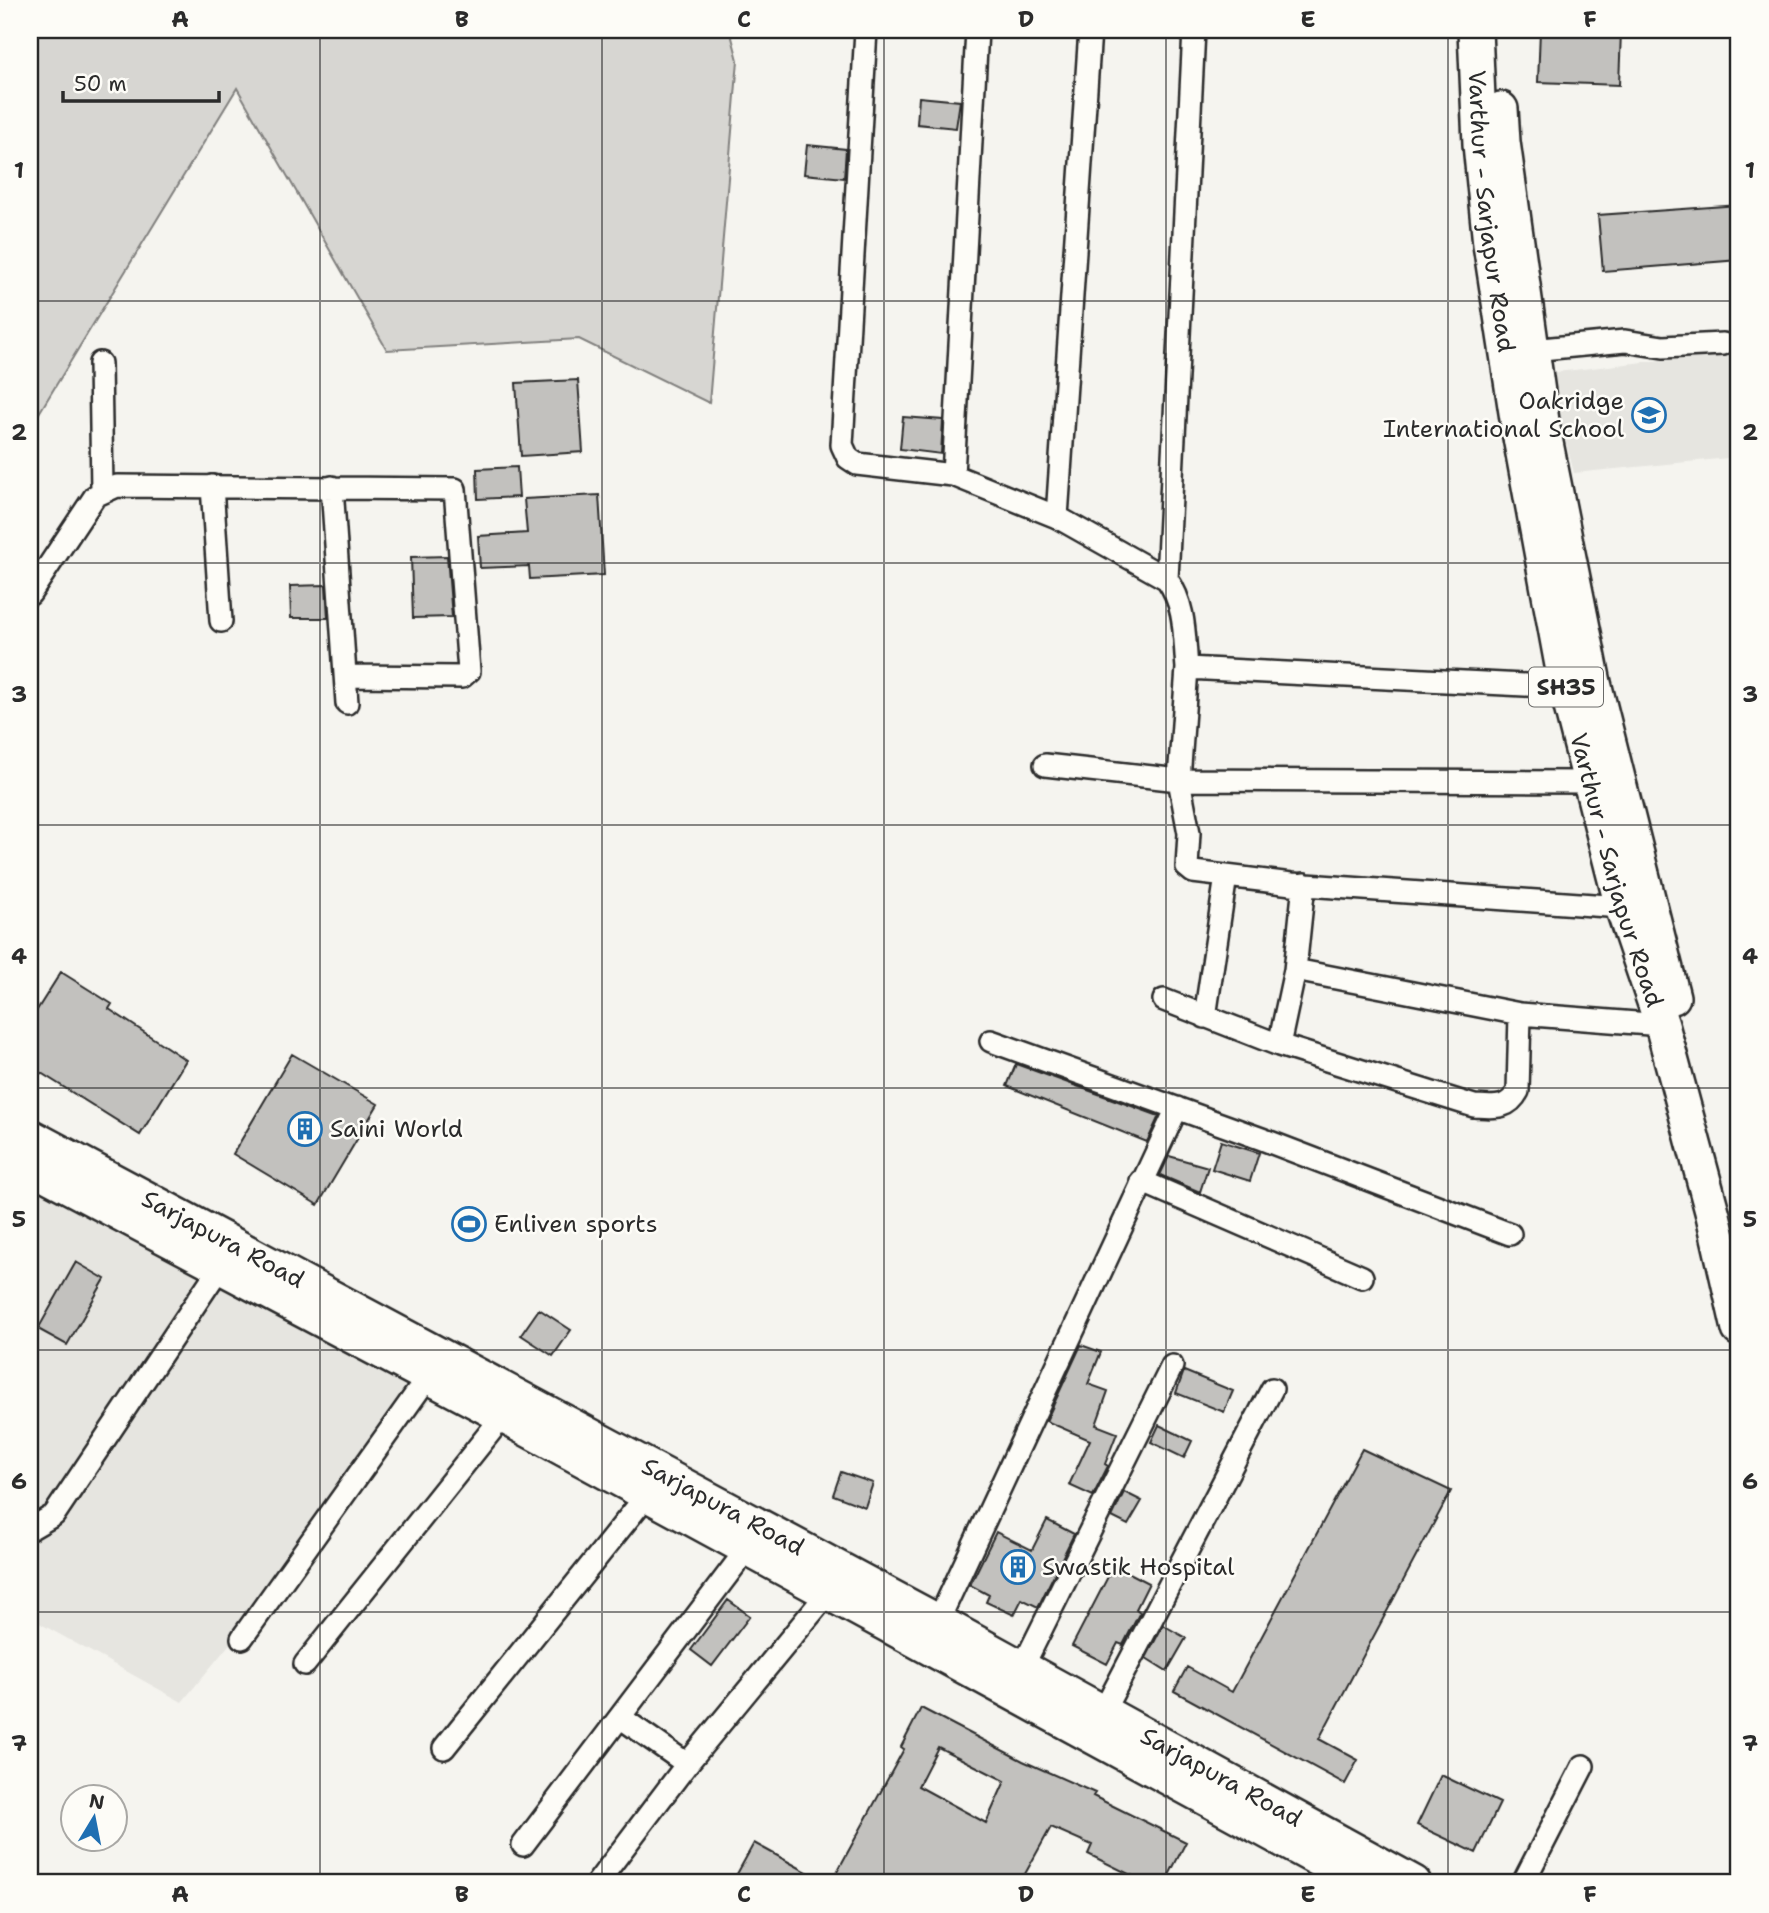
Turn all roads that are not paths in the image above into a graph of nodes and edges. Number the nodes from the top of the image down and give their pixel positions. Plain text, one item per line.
1 (866, 30) edge
2 (977, 30) edge
3 (1090, 30) edge
4 (1194, 30) edge
5 (1475, 30) edge
6 (1498, 30) edge
7 (1723, 344) dead end
8 (1518, 352) junction
9 (100, 363) dead end
10 (953, 475) junction
11 (212, 486) junction
12 (332, 487) junction
13 (102, 490) junction
14 (1057, 516) junction
15 (1167, 579) junction
16 (30, 594) edge
17 (221, 621) dead end
18 (1186, 668) junction
19 (346, 676) junction
20 (1566, 687) junction
21 (346, 703) dead end
22 (1045, 765) dead end
23 (1179, 780) junction
24 (1590, 782) junction
25 (1226, 876) junction
26 (1304, 884) junction
27 (1622, 907) junction
28 (1295, 970) junction
29 (1164, 1000) dead end
30 (1520, 1014) junction
31 (1205, 1017) junction
32 (1662, 1026) junction
33 (991, 1041) dead end
34 (1279, 1045) junction
35 (1177, 1108) junction
36 (30, 1136) edge
37 (30, 1166) edge
38 (1141, 1181) junction
39 (1510, 1234) dead end
40 (220, 1267) junction
41 (1739, 1272) edge
42 (1362, 1277) dead end
43 (1739, 1329) edge
44 (1172, 1366) dead end
45 (428, 1377) junction
46 (1272, 1389) dead end
47 (503, 1416) junction
48 (647, 1495) junction
49 (30, 1529) edge
50 (747, 1549) junction
51 (828, 1593) junction
52 (932, 1634) junction
53 (242, 1638) dead end
54 (304, 1664) dead end
55 (1021, 1670) junction
56 (1103, 1712) junction
57 (620, 1717) junction
58 (444, 1748) dead end
59 (687, 1764) junction
60 (1583, 1766) dead end
61 (523, 1845) dead end
62 (597, 1883) edge
63 (1362, 1883) edge
64 (1414, 1883) edge
65 (1523, 1883) edge

1 - 10 street
2 - 10 street
3 - 14 street
4 - 15 street
5 - 8 main road, Varthur - Sarjapur Road / SH35
6 - 8 main road, Varthur - Sarjapur Road / SH35
7 - 8 street
8 - 20 main road, Varthur - Sarjapur Road / SH35
8 - 41 main road, Varthur - Sarjapur Road / SH35
9 - 13 street
10 - 14 street
11 - 12 street
11 - 13 street
11 - 17 street
12 - 19 street
12 - 19 street
13 - 16 street
14 - 15 street
15 - 18 street
18 - 20 street
18 - 23 street
19 - 21 street
20 - 24 main road, Varthur - Sarjapur Road / SH35
22 - 23 street
23 - 24 street
23 - 25 street
24 - 27 main road, Varthur - Sarjapur Road / SH35
25 - 26 street
25 - 31 street
26 - 27 street
26 - 28 street
27 - 32 main road, Varthur - Sarjapur Road / SH35
28 - 30 street
28 - 34 street
29 - 31 street
30 - 32 street
30 - 34 street
31 - 34 street
32 - 43 main road, Varthur - Sarjapur Road / SH35
33 - 35 street
35 - 38 street
35 - 39 street
36 - 52 main road, Sarjapura Road
37 - 40 main road, Sarjapura Road
38 - 42 street
38 - 52 street
40 - 45 main road, Sarjapura Road
40 - 49 street
44 - 55 street
45 - 47 main road, Sarjapura Road
45 - 53 street
46 - 56 street
47 - 48 main road, Sarjapura Road
47 - 54 street
48 - 50 main road, Sarjapura Road
48 - 58 street
50 - 51 main road, Sarjapura Road
50 - 57 street
51 - 52 main road, Sarjapura Road
51 - 59 street
52 - 55 main road, Sarjapura Road
52 - 63 main road, Sarjapura Road
55 - 56 main road, Sarjapura Road
56 - 64 main road, Sarjapura Road
57 - 59 street
57 - 61 street
59 - 62 street
60 - 65 street

